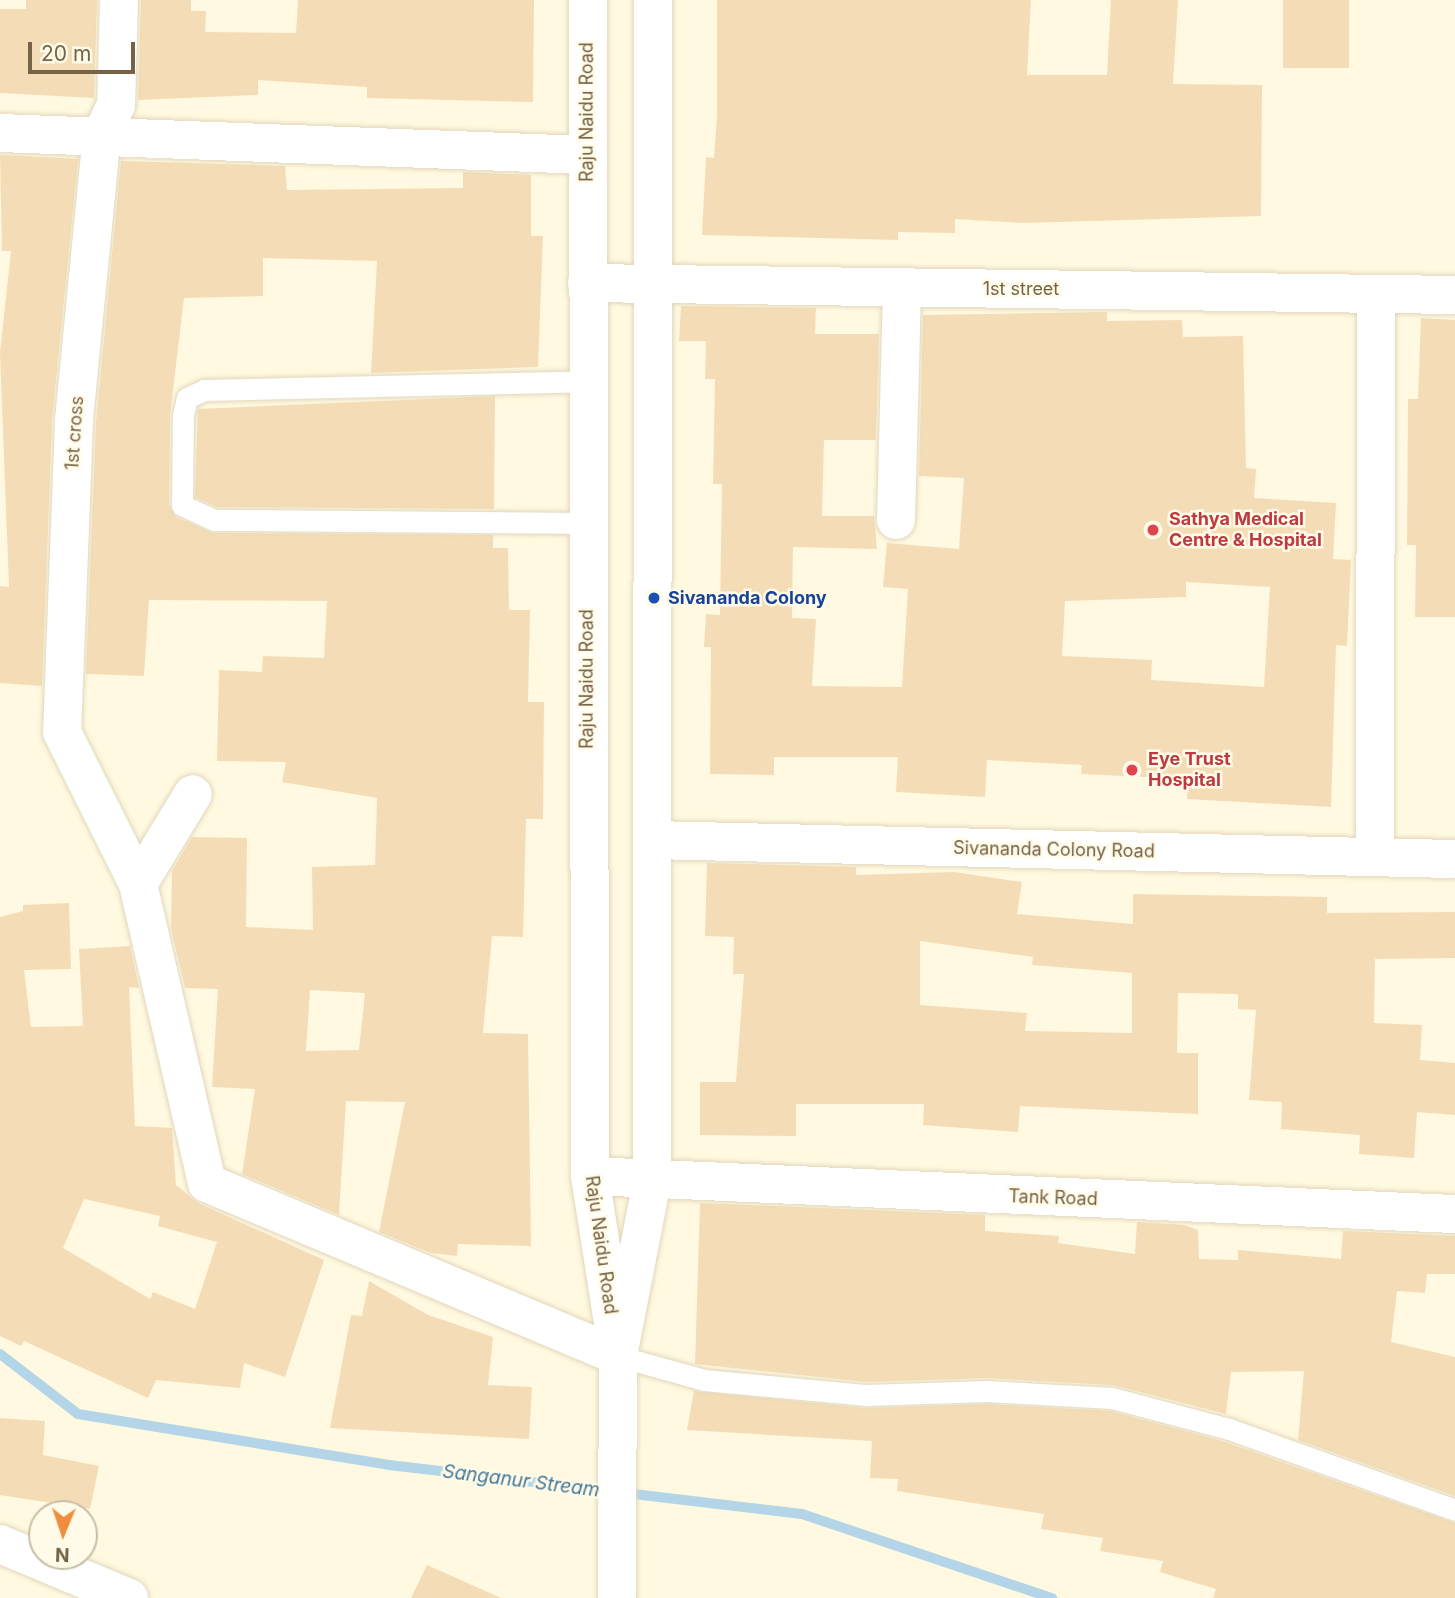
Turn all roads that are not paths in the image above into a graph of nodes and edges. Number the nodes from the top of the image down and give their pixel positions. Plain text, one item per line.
1 (119, 0) edge
2 (588, 0) edge
3 (653, 0) edge
4 (0, 133) edge
5 (102, 134) junction
6 (586, 155) junction
7 (587, 283) junction
8 (652, 286) junction
9 (902, 288) junction
10 (1376, 295) junction
11 (1455, 295) edge
12 (587, 381) junction
13 (896, 520) dead end
14 (587, 523) junction
15 (193, 794) dead end
16 (652, 840) junction
17 (1375, 857) junction
18 (1455, 859) edge
19 (138, 884) junction
20 (590, 1176) junction
21 (652, 1181) junction
22 (1455, 1214) edge
23 (618, 1356) junction
24 (1455, 1510) edge
25 (0, 1544) edge
26 (108, 1594) edge
27 (617, 1598) edge

1 - 5 main road, 1st cross
2 - 6 main road, Raju Naidu Road
3 - 8 main road
4 - 5 main road
5 - 6 main road
5 - 19 main road, 1st cross
6 - 7 main road, Raju Naidu Road
7 - 8 main road, 1st street
7 - 12 main road, Raju Naidu Road
8 - 9 main road, 1st street
8 - 16 main road
9 - 10 main road, 1st street
9 - 13 main road
10 - 11 main road, 1st street
10 - 17 main road
12 - 14 main road, Raju Naidu Road
12 - 14 lane
14 - 20 main road, Raju Naidu Road
15 - 19 main road
16 - 17 main road, Sivananda Colony Road
16 - 21 main road
17 - 18 main road, Sivananda Colony Road
19 - 23 main road
20 - 21 main road, Tank Road
20 - 23 main road, Raju Naidu Road
21 - 22 main road, Tank Road
21 - 23 main road
23 - 24 lane
23 - 27 main road
25 - 26 main road

